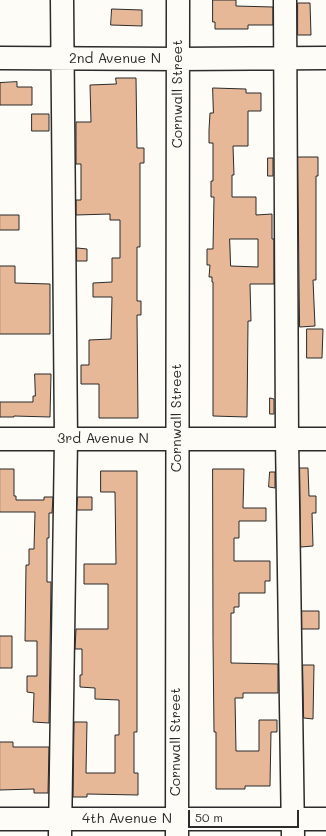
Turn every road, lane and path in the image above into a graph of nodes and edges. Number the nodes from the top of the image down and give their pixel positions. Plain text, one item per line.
1 (62, 0) edge
2 (178, 0) edge
3 (285, 0) edge
4 (0, 58) edge
5 (326, 58) edge
6 (62, 59) junction
7 (178, 59) junction
8 (285, 59) junction
9 (0, 439) edge
10 (66, 439) junction
11 (176, 439) junction
12 (287, 439) junction
13 (326, 439) edge
14 (0, 819) edge
15 (326, 819) edge
16 (60, 828) edge
17 (176, 828) edge
18 (293, 828) edge

1 - 6 street
2 - 7 street, Cornwall Street
3 - 8 street
4 - 6 street, 2nd Avenue N
5 - 8 street, 2nd Avenue N
6 - 7 street, 2nd Avenue N
6 - 10 street
7 - 8 street, 2nd Avenue N
7 - 11 street, Cornwall Street
8 - 12 street
9 - 10 street, 3rd Avenue N
10 - 11 street, 3rd Avenue N
10 - 16 street
11 - 12 street, 3rd Avenue N
11 - 17 street, Cornwall Street
12 - 13 street, 3rd Avenue N
12 - 18 street
14 - 16 street, 4th Avenue N
15 - 18 street, 4th Avenue N
16 - 17 street, 4th Avenue N
17 - 18 street, 4th Avenue N

